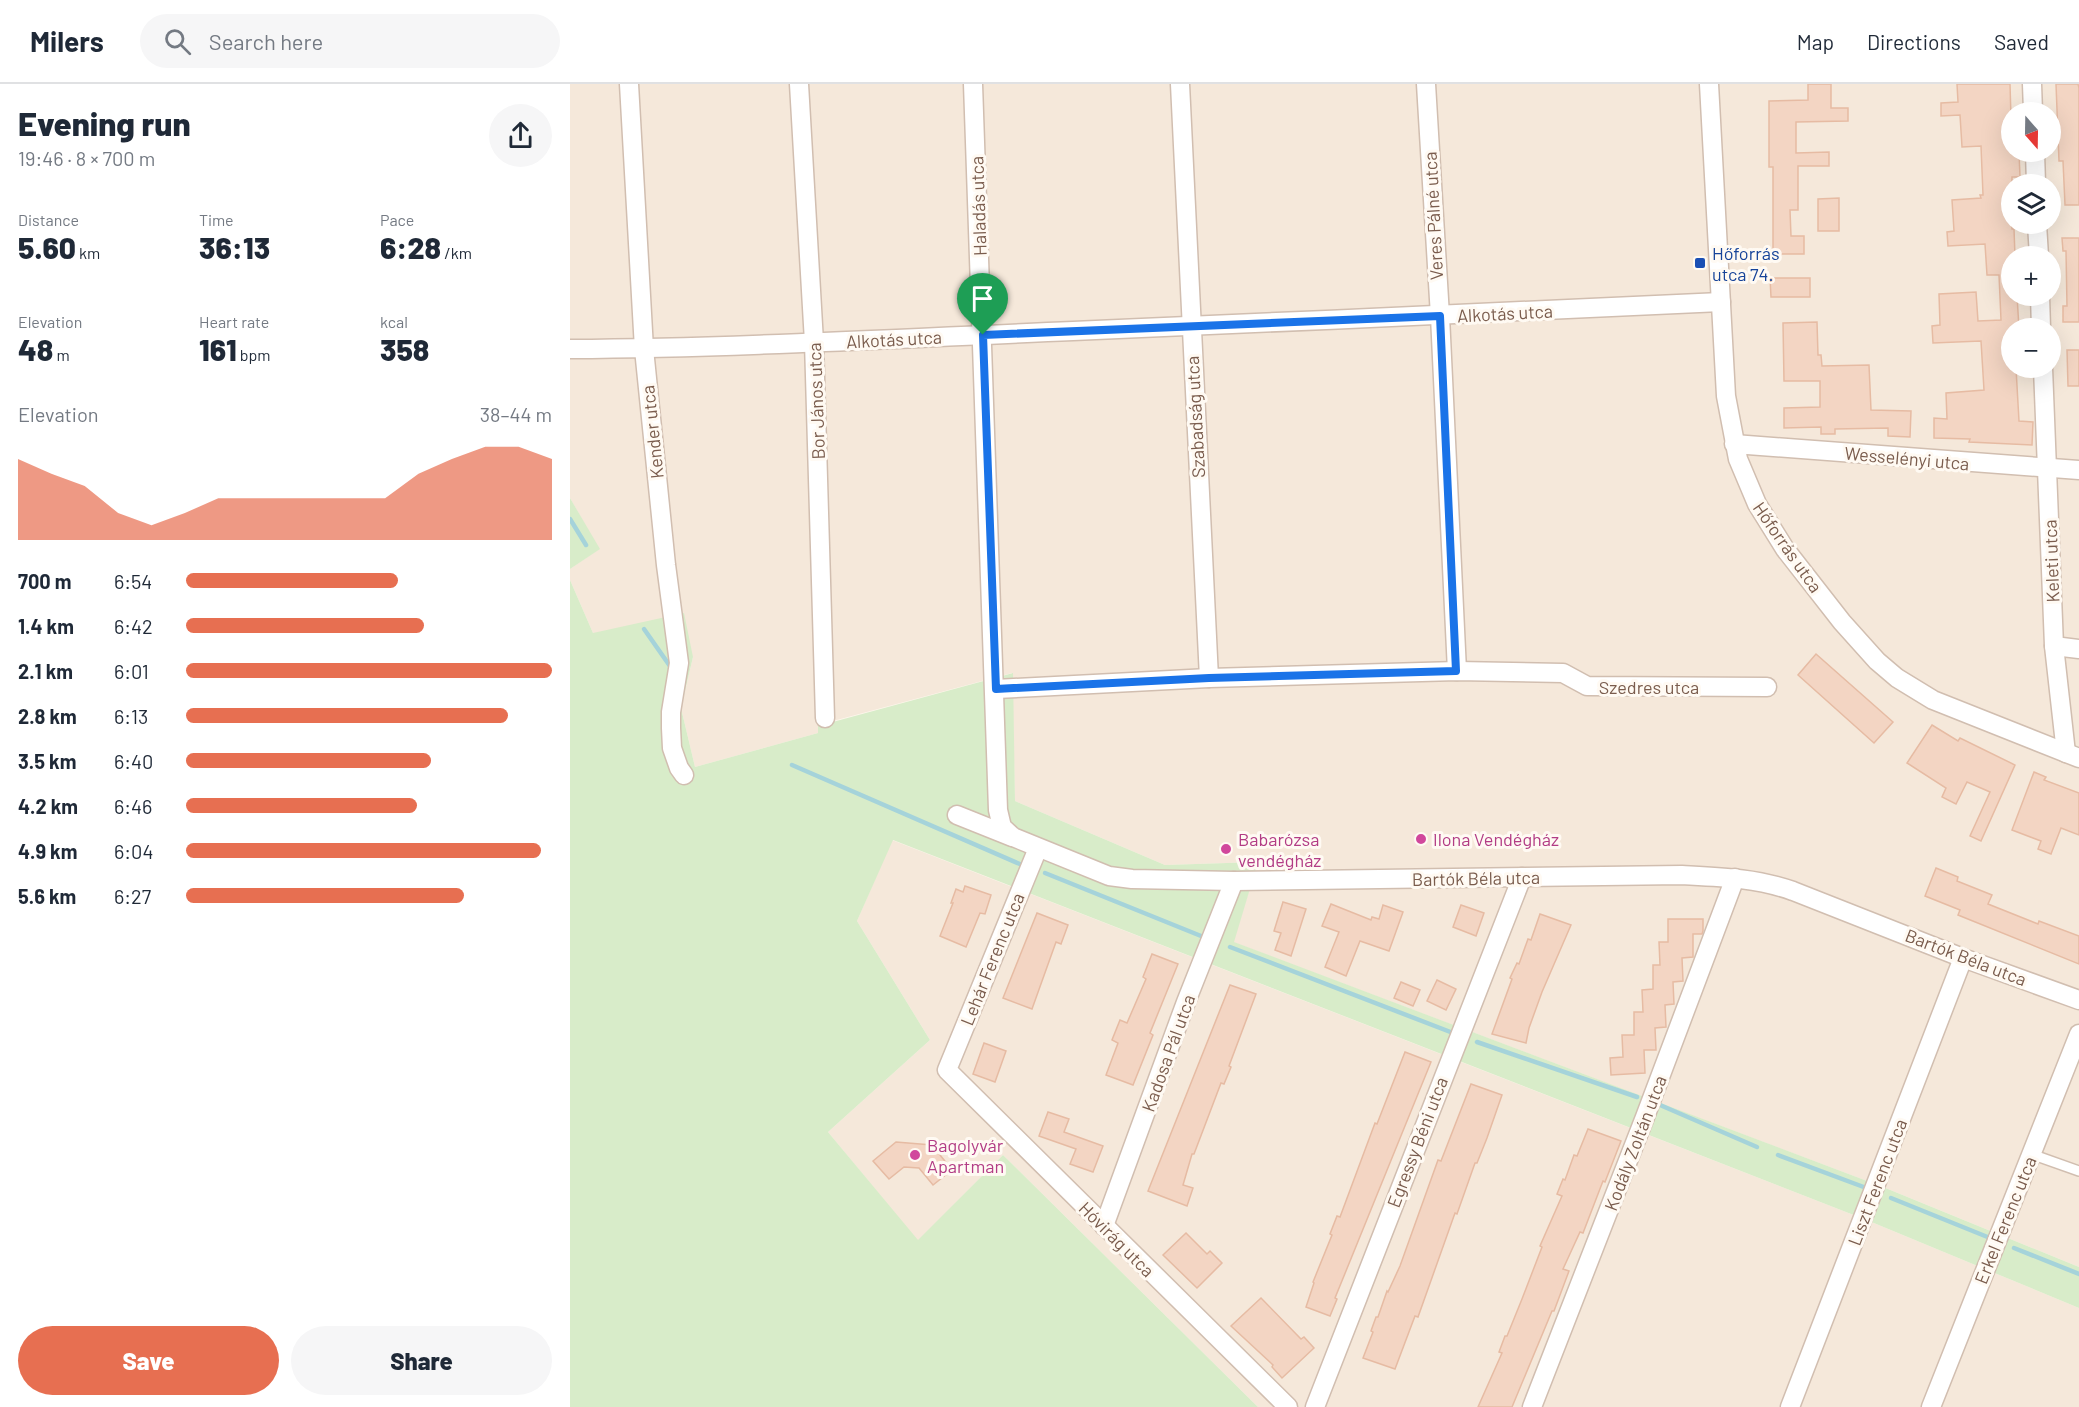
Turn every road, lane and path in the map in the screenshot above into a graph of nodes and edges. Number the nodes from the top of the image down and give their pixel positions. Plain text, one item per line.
1 (629, 84) edge
2 (799, 84) edge
3 (973, 84) edge
4 (1180, 84) edge
5 (1426, 84) edge
6 (1709, 84) edge
7 (2032, 84) edge
8 (2033, 102) edge
9 (1721, 302) junction
10 (1440, 316) junction
11 (1191, 326) junction
12 (983, 335) junction
13 (814, 342) junction
14 (570, 349) edge
15 (644, 349) junction
16 (2043, 378) edge
17 (1734, 444) junction
18 (2047, 469) junction
19 (2079, 470) edge
20 (2054, 646) junction
21 (2079, 649) edge
22 (1456, 671) junction
23 (1209, 678) junction
24 (1767, 687) dead end
25 (996, 689) junction
26 (825, 718) dead end
27 (2072, 756) edge
28 (684, 775) dead end
29 (957, 815) dead end
30 (1013, 837) junction
31 (1038, 848) junction
32 (1522, 877) junction
33 (1735, 878) junction
34 (1234, 881) junction
35 (1964, 958) junction
36 (2079, 1000) edge
37 (2079, 1034) edge
38 (947, 1070) joint
39 (2031, 1154) junction
40 (2079, 1171) edge
41 (1104, 1226) junction
42 (1288, 1407) edge
43 (1315, 1407) edge
44 (1532, 1407) edge
45 (1790, 1407) edge
46 (1931, 1407) edge

1 - 15 street, Kender utca
2 - 13 street, Bor János utca
3 - 12 street, Haladás utca
4 - 11 street, Szabadság utca
5 - 10 street, Veres Pálné utca
6 - 9 street, Hőforrás utca
7 - 8 street
9 - 10 street, Alkotás utca
9 - 17 street, Hőforrás utca
10 - 11 street, Alkotás utca
10 - 22 street, Veres Pálné utca
11 - 12 street, Alkotás utca
11 - 23 street, Szabadság utca
12 - 13 street, Alkotás utca
12 - 25 street, Haladás utca
13 - 15 street, Alkotás utca
13 - 26 street, Bor János utca
14 - 15 street, Alkotás utca
15 - 28 street, Kender utca
16 - 18 street, Keleti utca
17 - 18 street, Wesselényi utca
17 - 27 street, Hőforrás utca
18 - 19 street, Wesselényi utca
18 - 20 street, Keleti utca
20 - 21 street
20 - 27 street, Keleti utca
22 - 23 street, Szedres utca
22 - 24 street, Szedres utca
23 - 25 street, Szedres utca
25 - 30 street
29 - 30 street, Bartók Béla utca
30 - 31 street, Bartók Béla utca
31 - 34 street, Bartók Béla utca
31 - 38 street, Lehár Ferenc utca
32 - 33 street, Bartók Béla utca
32 - 34 street, Bartók Béla utca
32 - 43 street, Egressy Béni utca
33 - 35 street, Bartók Béla utca
33 - 44 street, Kodály Zoltán utca
34 - 41 street, Kadosa Pál utca
35 - 36 street, Bartók Béla utca
35 - 45 street, Liszt Ferenc utca
37 - 39 street, Erkel Ferenc utca
38 - 41 street, Hóvirág utca
39 - 40 lane
39 - 46 street, Erkel Ferenc utca
41 - 42 street, Hóvirág utca

